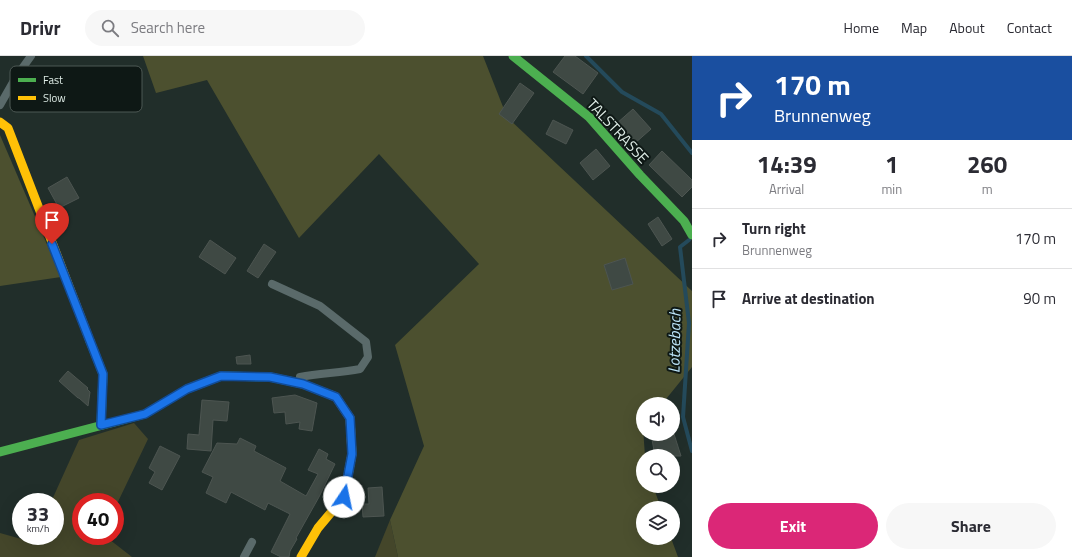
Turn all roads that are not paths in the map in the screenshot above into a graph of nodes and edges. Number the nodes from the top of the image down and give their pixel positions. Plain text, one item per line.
1 (31, 56) edge
2 (513, 56) edge
3 (24, 66) edge
4 (10, 88) edge
5 (0, 105) edge
6 (0, 122) edge
7 (692, 235) edge
8 (272, 284) dead end
9 (281, 380) junction
10 (101, 425) junction
11 (0, 452) edge
12 (252, 542) dead end
13 (244, 557) edge
14 (301, 557) edge

1 - 3 lane
2 - 7 street, TALSTRASSE
4 - 5 lane
6 - 10 street
8 - 9 lane
9 - 10 street
9 - 14 street
10 - 11 street
12 - 13 lane

